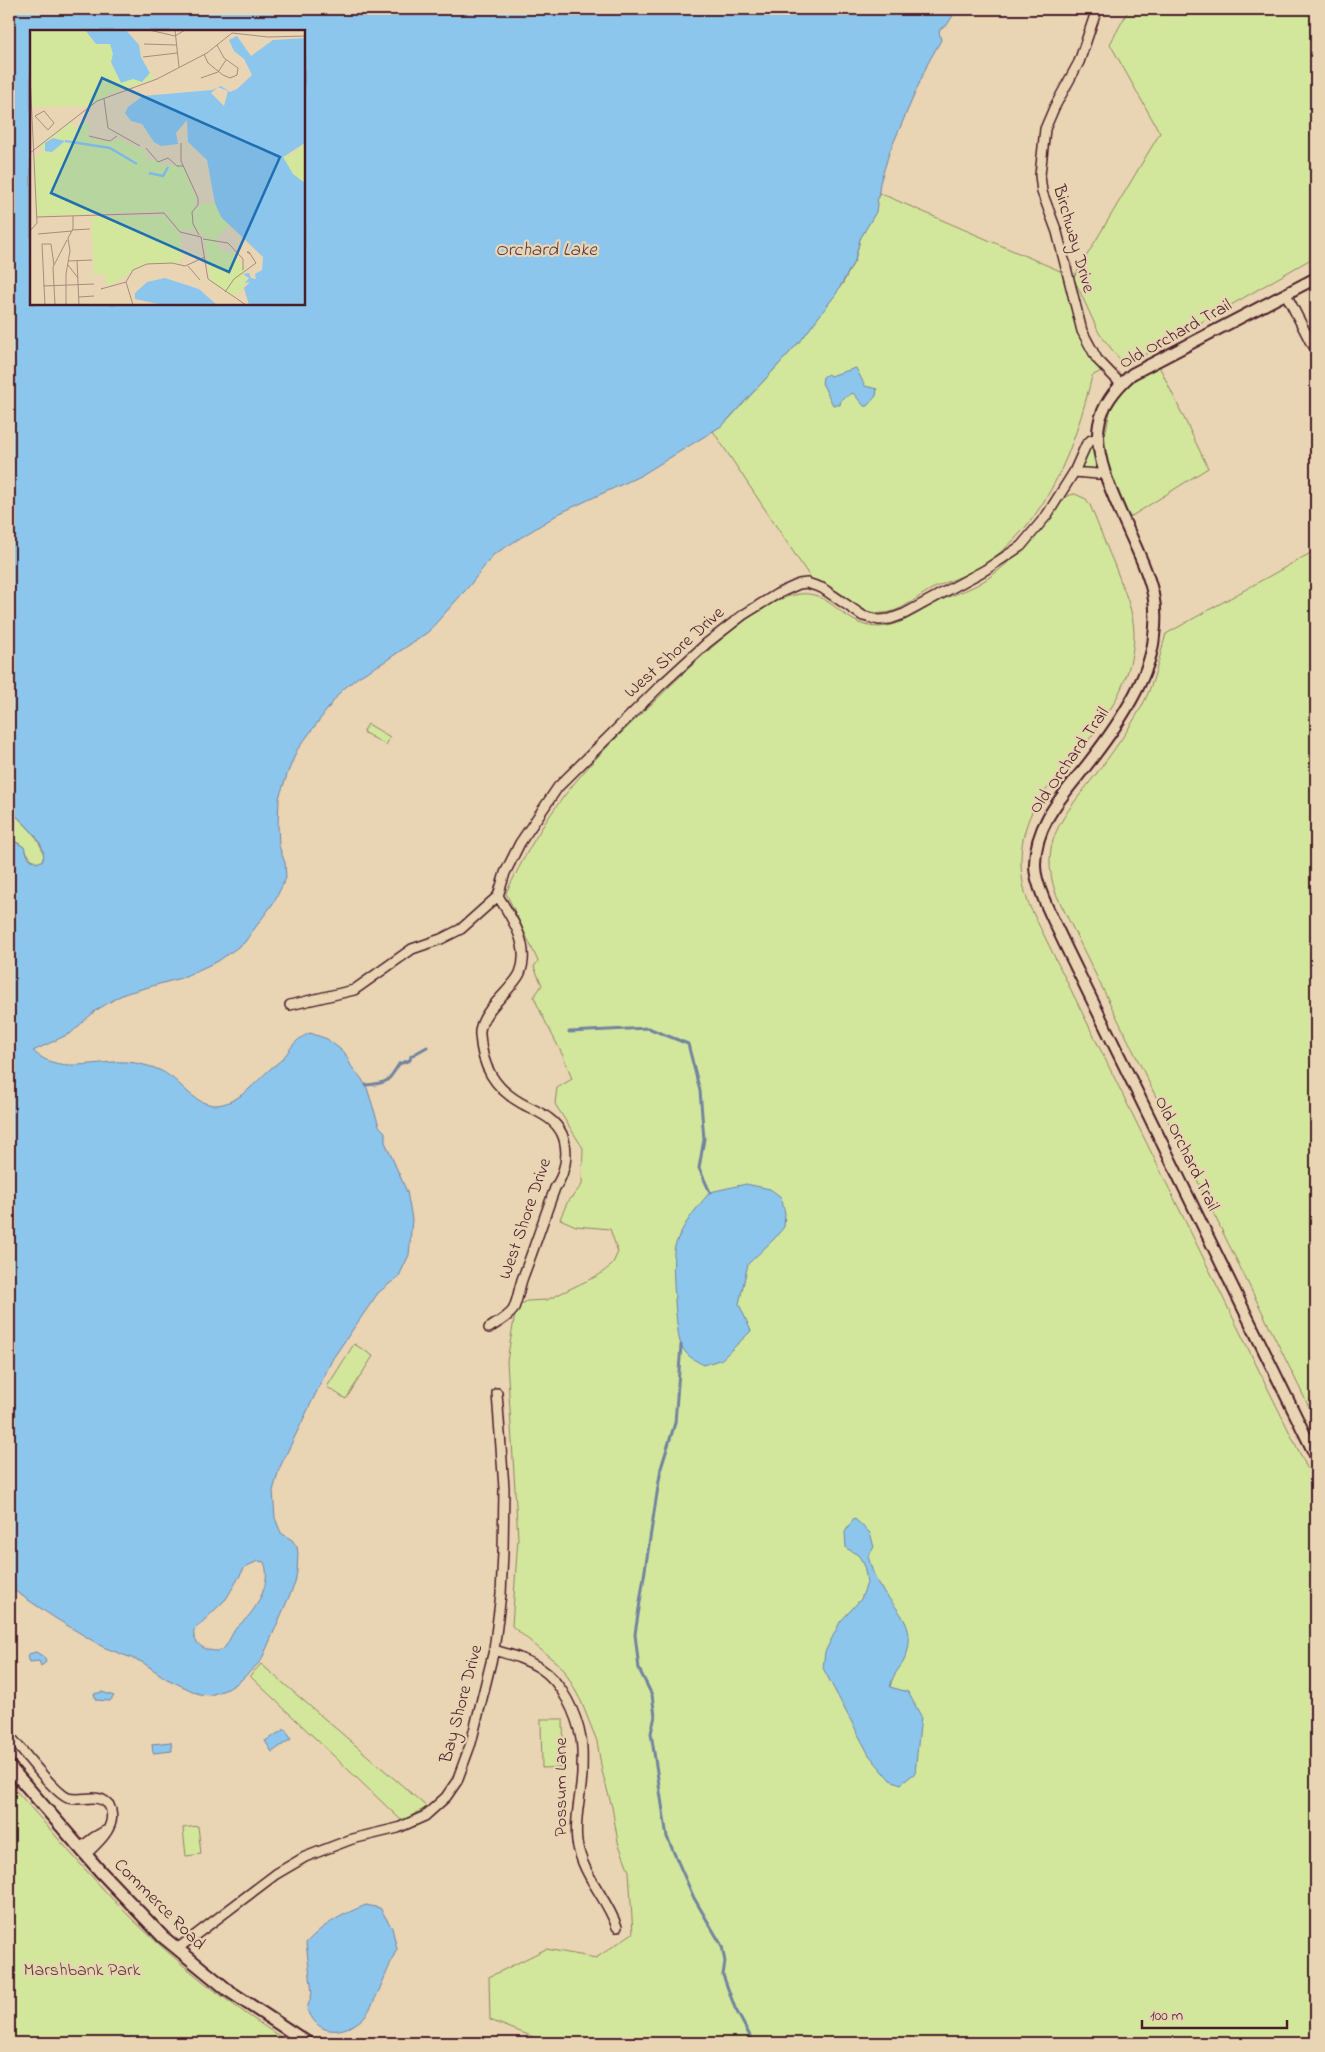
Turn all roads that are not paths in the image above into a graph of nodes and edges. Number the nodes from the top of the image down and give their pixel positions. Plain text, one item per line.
1 (1097, 9) edge
2 (1316, 278) edge
3 (1286, 294) junction
4 (1316, 349) edge
5 (1121, 384) junction
6 (1098, 438) junction
7 (1074, 472) junction
8 (1105, 473) junction
9 (498, 896) junction
10 (290, 1005) dead end
11 (489, 1328) dead end
12 (497, 1393) dead end
13 (1316, 1457) edge
14 (494, 1650) junction
15 (9, 1735) edge
16 (9, 1766) edge
17 (83, 1851) junction
18 (617, 1927) dead end
19 (177, 1949) junction
20 (308, 2043) edge

1 - 5 street, Birchway Drive
2 - 3 street, Old Orchard Trail
3 - 4 street
3 - 5 street, Old Orchard Trail
5 - 6 street, Old Orchard Trail
6 - 7 street, West Shore Drive
6 - 8 street, Old Orchard Trail
7 - 8 street
7 - 9 street, West Shore Drive
8 - 13 street, Old Orchard Trail
9 - 10 street
9 - 11 street, West Shore Drive
12 - 14 street, Bay Shore Drive
14 - 18 street, Possum Lane
14 - 19 street, Bay Shore Drive
15 - 17 street
16 - 17 main road, Commerce Road
17 - 19 main road, Commerce Road
19 - 20 main road, Commerce Road

